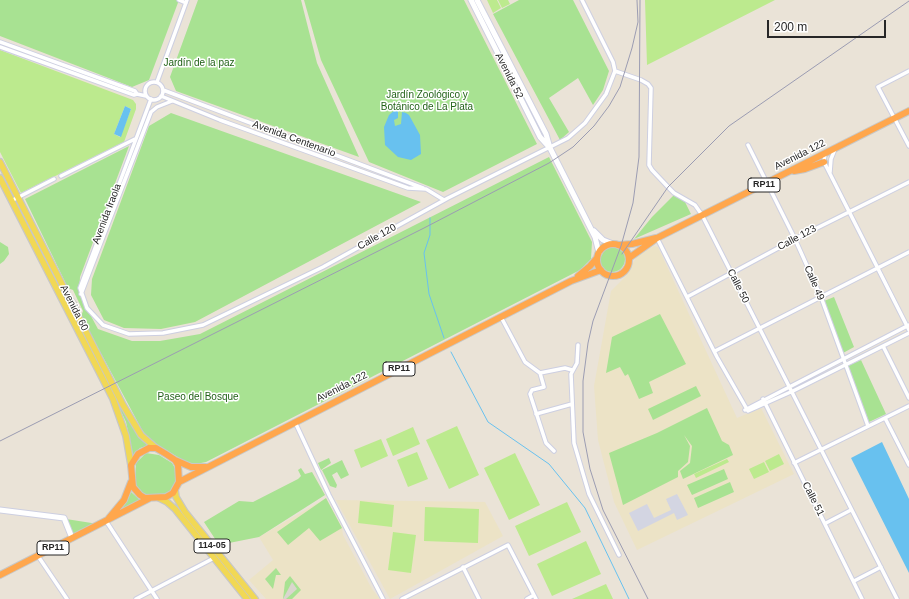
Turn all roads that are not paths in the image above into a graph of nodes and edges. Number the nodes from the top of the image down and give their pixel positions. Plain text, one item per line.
1 (179, 0) edge
2 (471, 0) edge
3 (477, 0) edge
4 (582, 0) edge
5 (186, 2) edge
6 (0, 42) edge
7 (0, 47) edge
8 (615, 71) junction
9 (909, 71) edge
10 (157, 82) junction
11 (163, 90) junction
12 (137, 94) junction
13 (146, 96) junction
14 (161, 96) junction
15 (152, 99) junction
16 (172, 100) junction
17 (909, 110) edge
18 (895, 118) junction
19 (136, 139) junction
20 (748, 145) dead end
21 (909, 146) edge
22 (550, 148) junction
23 (836, 148) junction
24 (825, 153) junction
25 (0, 162) edge
26 (824, 162) junction
27 (789, 172) junction
28 (830, 173) junction
29 (61, 176) dead end
30 (0, 178) edge
31 (54, 179) dead end
32 (909, 182) edge
33 (767, 183) junction
34 (426, 189) junction
35 (18, 197) junction
36 (444, 200) junction
37 (11, 201) junction
38 (850, 211) junction
39 (702, 215) junction
40 (589, 224) junction
41 (657, 238) junction
42 (795, 238) junction
43 (615, 244) junction
44 (909, 252) edge
45 (598, 256) junction
46 (629, 258) junction
47 (878, 268) junction
48 (601, 270) junction
49 (732, 273) junction
50 (571, 281) junction
51 (81, 294) junction
52 (687, 297) junction
53 (821, 297) junction
54 (501, 317) junction
55 (908, 325) edge
56 (760, 328) junction
57 (909, 331) edge
58 (578, 345) dead end
59 (883, 346) junction
60 (715, 351) junction
61 (843, 359) junction
62 (845, 365) junction
63 (572, 370) junction
64 (540, 373) junction
65 (790, 386) junction
66 (793, 391) junction
67 (909, 398) edge
68 (763, 399) junction
69 (572, 404) junction
70 (765, 404) junction
71 (909, 406) edge
72 (746, 410) junction
73 (536, 414) junction
74 (885, 418) junction
75 (295, 422) junction
76 (868, 426) junction
77 (156, 448) junction
78 (821, 450) junction
79 (554, 451) dead end
80 (175, 460) junction
81 (794, 463) junction
82 (131, 465) junction
83 (909, 465) edge
84 (208, 467) junction
85 (131, 482) junction
86 (179, 482) junction
87 (175, 490) junction
88 (150, 498) junction
89 (159, 498) junction
90 (0, 510) edge
91 (851, 510) junction
92 (107, 521) junction
93 (826, 523) junction
94 (72, 538) junction
95 (38, 556) junction
96 (619, 556) dead end
97 (214, 558) junction
98 (463, 567) junction
99 (881, 567) junction
100 (0, 575) edge
101 (854, 581) junction
102 (152, 591) junction
103 (535, 597) edge
104 (67, 599) edge
105 (136, 599) edge
106 (157, 599) edge
107 (247, 599) edge
108 (255, 599) edge
109 (383, 599) edge
110 (402, 599) edge
111 (479, 599) edge
112 (526, 599) edge
113 (862, 599) edge
114 (897, 599) edge

1 - 5 street
2 - 22 main road, Avenida 52
3 - 22 main road, Avenida 52
4 - 8 street
5 - 10 street
6 - 12 street
7 - 12 street
8 - 22 street, Calle 120
8 - 39 street, Calle 50
9 - 18 street
10 - 11 street
10 - 13 street
11 - 14 street
11 - 34 street, Avenida Centenario
12 - 13 street
13 - 15 street
14 - 15 street
14 - 16 street
15 - 19 street, Avenida Iraola
16 - 34 street
16 - 51 street
17 - 18 highway, Avenida 122 / RP11
18 - 21 street
18 - 23 highway, Avenida 122 / RP11
19 - 29 street
19 - 51 street, Avenida Iraola
20 - 33 street, Calle 49
22 - 36 street, Calle 120
22 - 40 main road, Avenida 52
23 - 24 highway, Avenida 122 / RP11
23 - 28 street
24 - 26 street
24 - 27 highway, Avenida 122 / RP11
25 - 35 main road, Avenida 60
26 - 27 highway
26 - 28 street
27 - 33 highway, Avenida 122 / RP11
28 - 38 street
30 - 37 main road, Avenida 60
31 - 35 street
32 - 38 street, Calle 123
33 - 39 highway, Avenida 122 / RP11
33 - 42 street, Calle 49
34 - 36 street, Avenida Centenario
35 - 37 street
35 - 77 main road, Avenida 60
36 - 51 street, Calle 120
37 - 82 main road, Avenida 60
38 - 42 street, Calle 123
38 - 47 street
39 - 41 highway, Avenida 122 / RP11
39 - 49 street, Calle 50
40 - 43 main road, Avenida 52
40 - 45 main road, Avenida 52
41 - 43 highway, Avenida 122 / RP11
41 - 46 highway, Avenida 122 / RP11
41 - 52 street
42 - 49 street, Calle 123
42 - 53 street, Calle 49
43 - 45 highway, RP11
43 - 46 highway
44 - 47 street
45 - 48 highway
45 - 50 highway, Avenida 122 / RP11
46 - 48 highway, RP11
47 - 53 street
47 - 55 street
48 - 50 highway, Avenida 122 / RP11
49 - 52 street, Calle 123
49 - 56 street, Calle 50
50 - 54 highway, Avenida 122 / RP11
52 - 60 street
53 - 56 street
53 - 61 street, Calle 49
54 - 64 street
54 - 75 highway, Avenida 122 / RP11
55 - 57 street
55 - 61 street
56 - 60 street
56 - 65 street, Calle 50
57 - 59 street
58 - 63 street
59 - 62 street
59 - 67 street
60 - 72 street
61 - 62 street, Calle 49
61 - 65 street
62 - 66 street
62 - 76 street, Calle 49
63 - 64 street
63 - 69 street
64 - 73 street
65 - 66 street, Calle 50
65 - 68 street
66 - 70 street
66 - 78 street, Calle 50
68 - 70 street, Calle 51
68 - 72 street
69 - 73 street
69 - 96 street
70 - 72 street
70 - 81 street, Calle 51
71 - 74 street
73 - 79 street
74 - 76 street
74 - 83 street
75 - 84 highway, Avenida 122 / RP11
75 - 109 street
76 - 78 street
77 - 80 highway
77 - 82 highway
78 - 81 street
78 - 91 street, Calle 50
80 - 84 highway
80 - 86 highway
81 - 93 street, Calle 51
82 - 85 highway, RP11
84 - 86 highway, Avenida 122 / RP11
85 - 88 highway
85 - 92 highway, RP11
86 - 87 highway
87 - 89 highway, RP11
87 - 108 main road, 114-05
88 - 89 highway, RP11
88 - 92 highway, RP11
89 - 97 main road, 114-05
90 - 94 main road
91 - 93 street
91 - 99 street, Calle 50
92 - 94 highway, RP11
92 - 102 street
93 - 101 street, Calle 51
94 - 95 highway, RP11
95 - 100 highway, RP11
95 - 104 street
97 - 102 street
97 - 107 main road, 114-05
98 - 103 street
98 - 110 street
98 - 111 street
99 - 101 street
99 - 114 street, Calle 50
101 - 113 street, Calle 51
102 - 105 street
102 - 106 street
103 - 112 street

